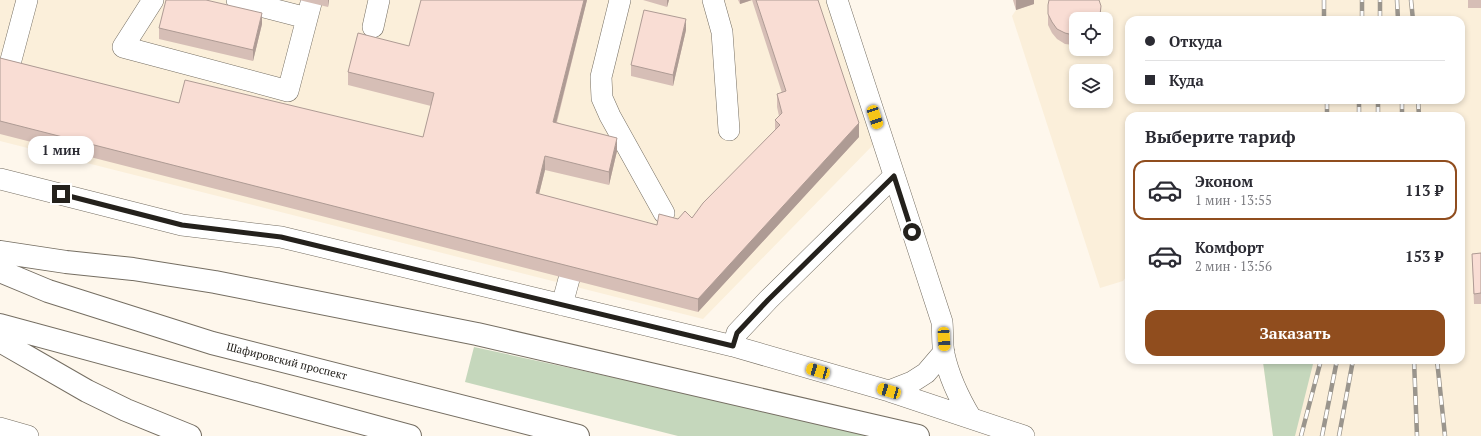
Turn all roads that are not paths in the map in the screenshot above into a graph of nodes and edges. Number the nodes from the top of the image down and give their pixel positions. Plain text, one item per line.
1 (27, 0) edge
2 (153, 0) edge
3 (237, 0) edge
4 (379, 0) edge
5 (620, 0) edge
6 (713, 0) edge
7 (836, 0) edge
8 (373, 27) dead end
9 (11, 60) edge
10 (729, 130) dead end
11 (894, 176) junction
12 (0, 179) edge
13 (664, 213) dead end
14 (0, 252) edge
15 (0, 271) edge
16 (569, 279) edge
17 (562, 305) junction
18 (0, 325) edge
19 (0, 341) edge
20 (733, 346) junction
21 (944, 352) junction
22 (889, 391) junction
23 (971, 418) junction
24 (0, 428) edge
25 (28, 436) edge
26 (190, 436) edge
27 (410, 436) edge
28 (578, 436) edge
29 (918, 436) edge
30 (1024, 436) edge

1 - 9 street
2 - 3 street
4 - 8 street
5 - 13 street
6 - 10 street
7 - 11 street
11 - 20 street
11 - 21 street
12 - 17 street
14 - 29 main road
15 - 28 main road, Шафировский проспект
16 - 17 street
17 - 20 street
18 - 27 main road
19 - 26 main road
20 - 22 street
21 - 22 street
21 - 23 street
22 - 23 street
23 - 30 street
24 - 25 street

